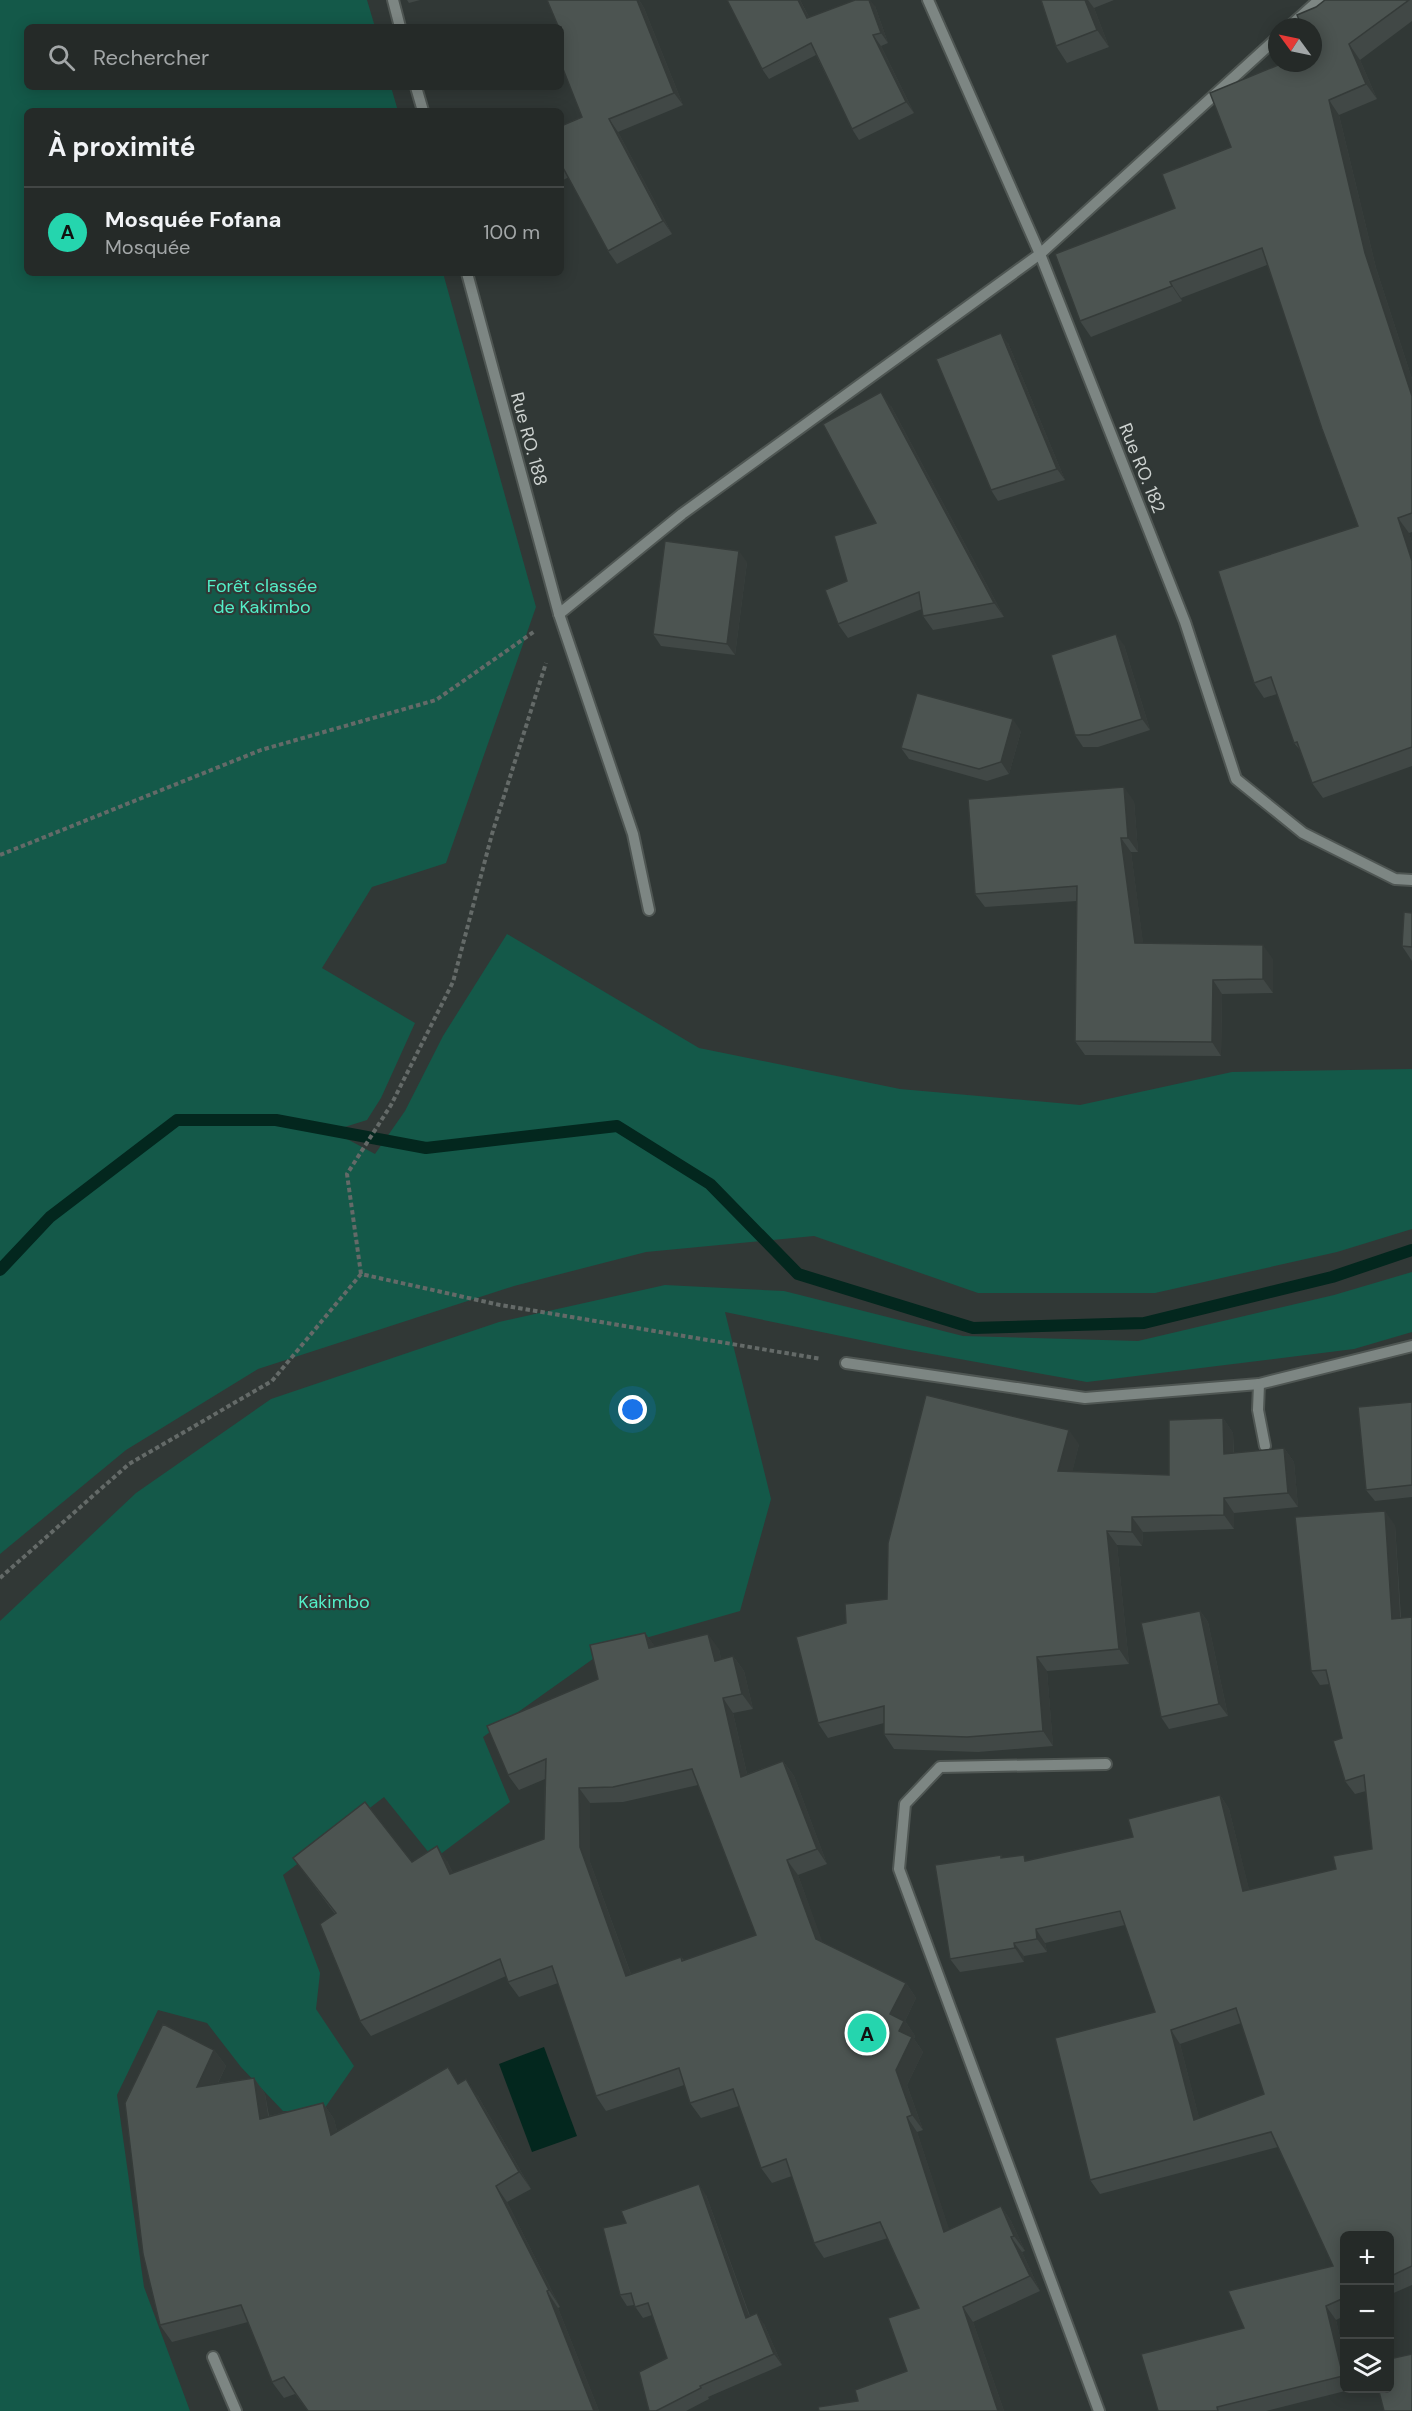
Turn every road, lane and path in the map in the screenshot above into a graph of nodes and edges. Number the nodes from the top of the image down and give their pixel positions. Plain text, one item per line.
1 (393, 0) edge
2 (928, 0) edge
3 (1319, 0) edge
4 (1299, 18) edge
5 (399, 24) edge
6 (1268, 46) edge
7 (417, 90) edge
8 (422, 108) edge
9 (1040, 254) junction
10 (468, 276) edge
11 (559, 614) junction
12 (547, 660) dead end
13 (0, 855) edge
14 (1412, 880) edge
15 (649, 910) dead end
16 (361, 1274) junction
17 (1412, 1346) edge
18 (846, 1363) joint
19 (1259, 1384) junction
20 (1265, 1446) dead end
21 (0, 1578) edge
22 (1106, 1764) dead end
23 (213, 2357) dead end
24 (236, 2411) edge
25 (1099, 2411) edge

1 - 5 street
2 - 9 street, Rue RO. 182
3 - 4 street
6 - 9 street
7 - 8 street
9 - 11 street
9 - 14 street, Rue RO. 182
10 - 11 street, Rue RO. 188
11 - 13 path
11 - 15 street, Rue RO. 188
12 - 16 path
16 - 18 path
16 - 21 path
17 - 19 street
18 - 19 street
19 - 20 street
22 - 25 street
23 - 24 street

